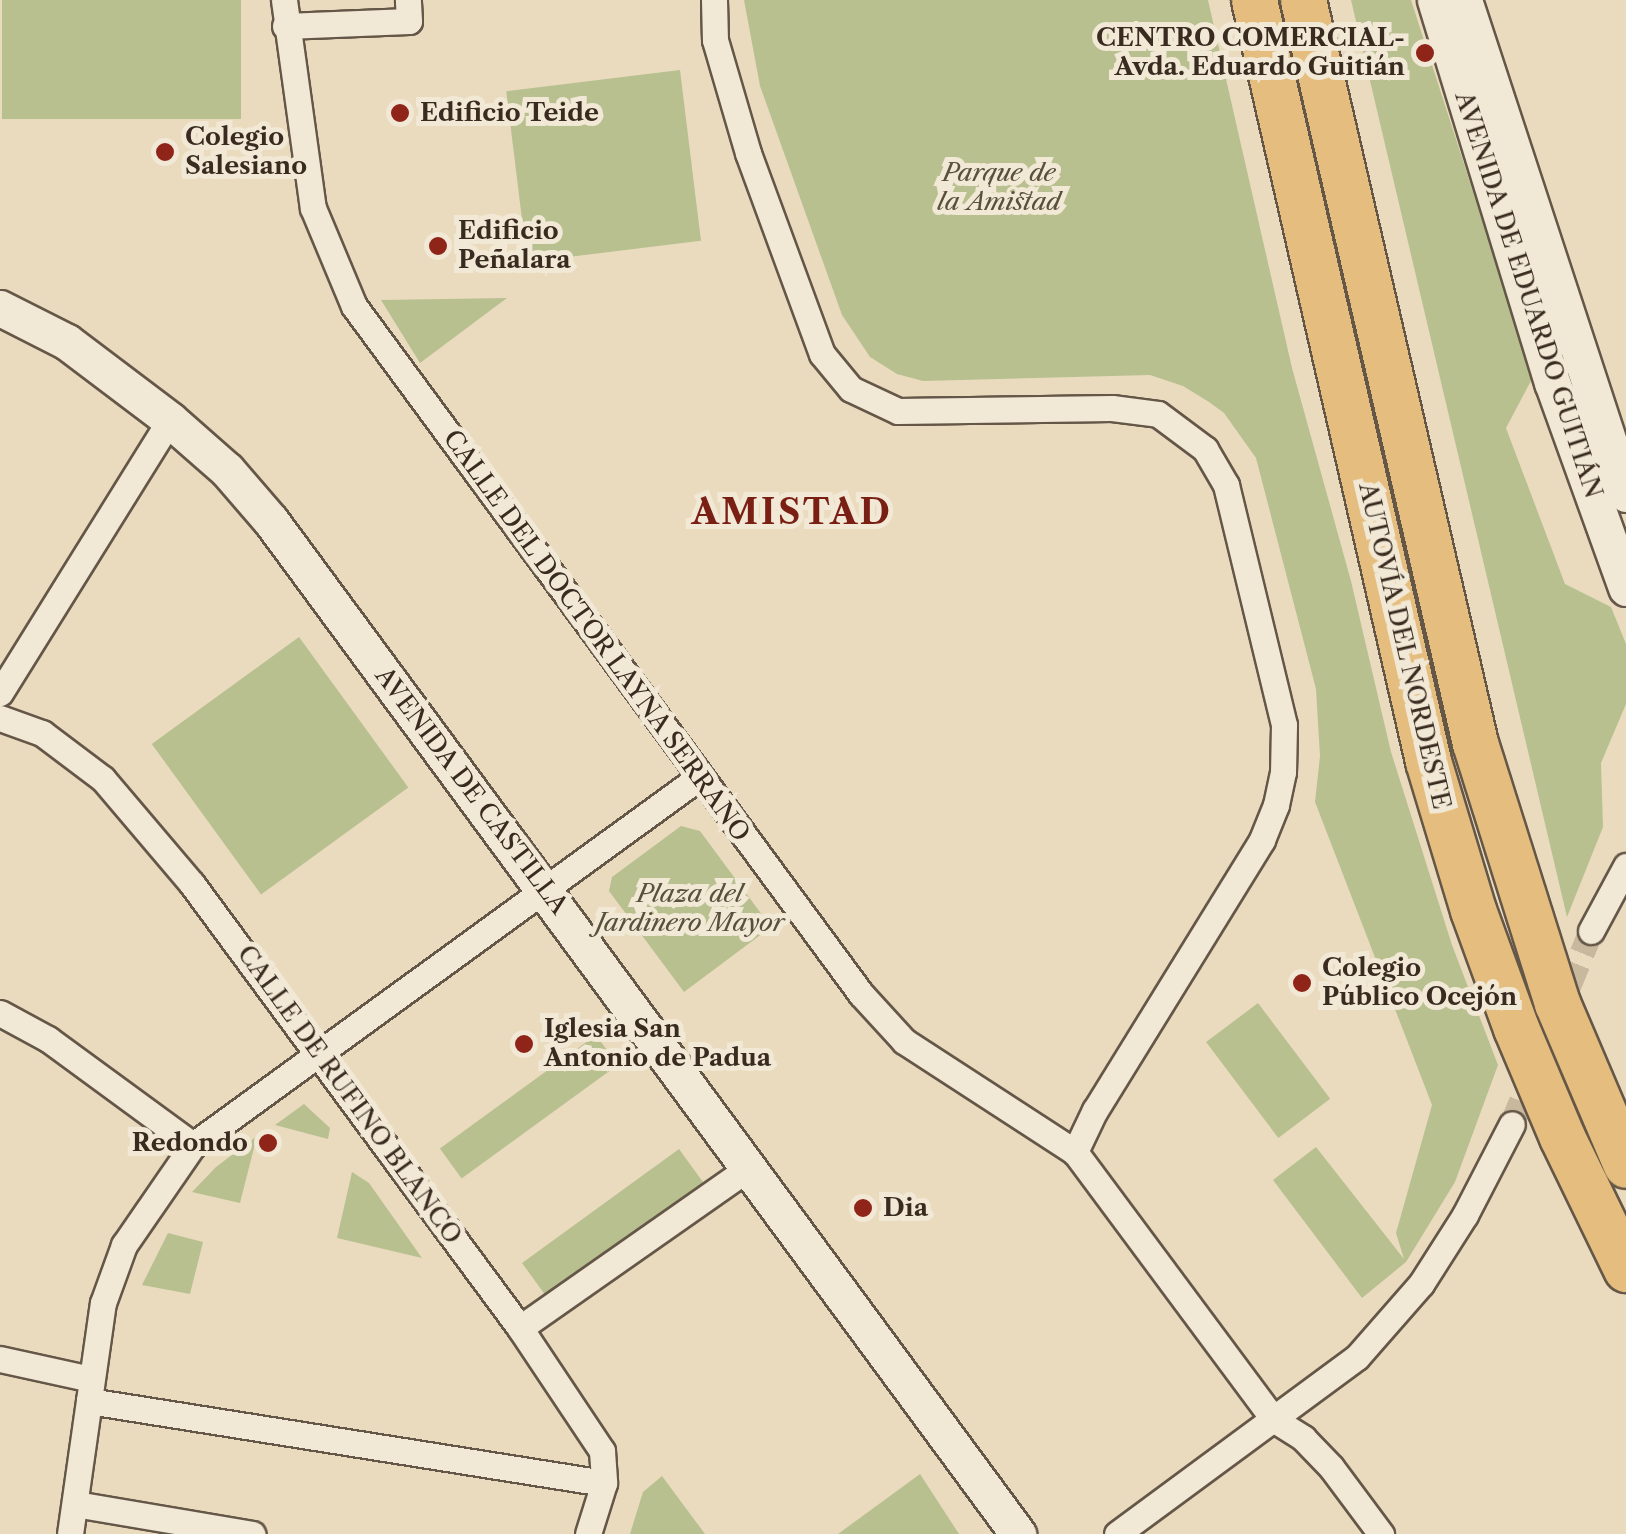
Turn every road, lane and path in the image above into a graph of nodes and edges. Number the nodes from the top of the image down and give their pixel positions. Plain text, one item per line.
1 (408, 0) edge
2 (714, 0) edge
3 (1254, 0) edge
4 (1303, 0) edge
5 (1435, 0) edge
6 (1464, 0) edge
7 (285, 13) edge
8 (0, 308) edge
9 (170, 420) junction
10 (1626, 494) edge
11 (1626, 588) edge
12 (0, 694) edge
13 (0, 718) edge
14 (698, 778) junction
15 (1626, 866) edge
16 (546, 890) junction
17 (1591, 931) tunnel mouth
18 (0, 1013) edge
19 (319, 1052) junction
20 (1512, 1124) tunnel mouth
21 (193, 1145) junction
22 (1076, 1152) junction
23 (1626, 1165) edge
24 (746, 1170) junction
25 (1626, 1268) edge
26 (520, 1328) junction
27 (0, 1359) edge
28 (90, 1390) junction
29 (1273, 1420) junction
30 (604, 1483) junction
31 (75, 1504) junction
32 (70, 1534) edge
33 (252, 1534) edge
34 (588, 1534) edge
35 (1018, 1534) edge
36 (1116, 1534) edge
37 (1382, 1534) edge

1 - 7 street
2 - 22 street
3 - 25 highway, AUTOVÍA DEL NORDESTE
4 - 23 highway, AUTOVÍA DEL NORDESTE
5 - 11 street, AVENIDA DE EDUARDO GUITIÁN
6 - 10 street, AVENIDA DE EDUARDO GUITIÁN
7 - 14 street, CALLE DEL DOCTOR LAYNA SERRANO
8 - 9 street, AVENIDA DE CASTILLA
9 - 12 street
9 - 16 street, AVENIDA DE CASTILLA
13 - 19 street, CALLE DE RUFINO BLANCO
14 - 16 street
14 - 22 street, CALLE DEL DOCTOR LAYNA SERRANO
15 - 17 street
16 - 19 street
16 - 24 street, AVENIDA DE CASTILLA
18 - 21 street
19 - 21 street
19 - 26 street, CALLE DE RUFINO BLANCO
20 - 29 street
21 - 28 street
22 - 29 street, CALLE DEL DOCTOR LAYNA SERRANO
24 - 26 street
24 - 35 street, AVENIDA DE CASTILLA
26 - 30 street, CALLE DE RUFINO BLANCO
27 - 28 street
28 - 30 street
28 - 31 street
29 - 36 street
29 - 37 street, CALLE DEL DOCTOR LAYNA SERRANO
30 - 34 street
31 - 32 street
31 - 33 street

